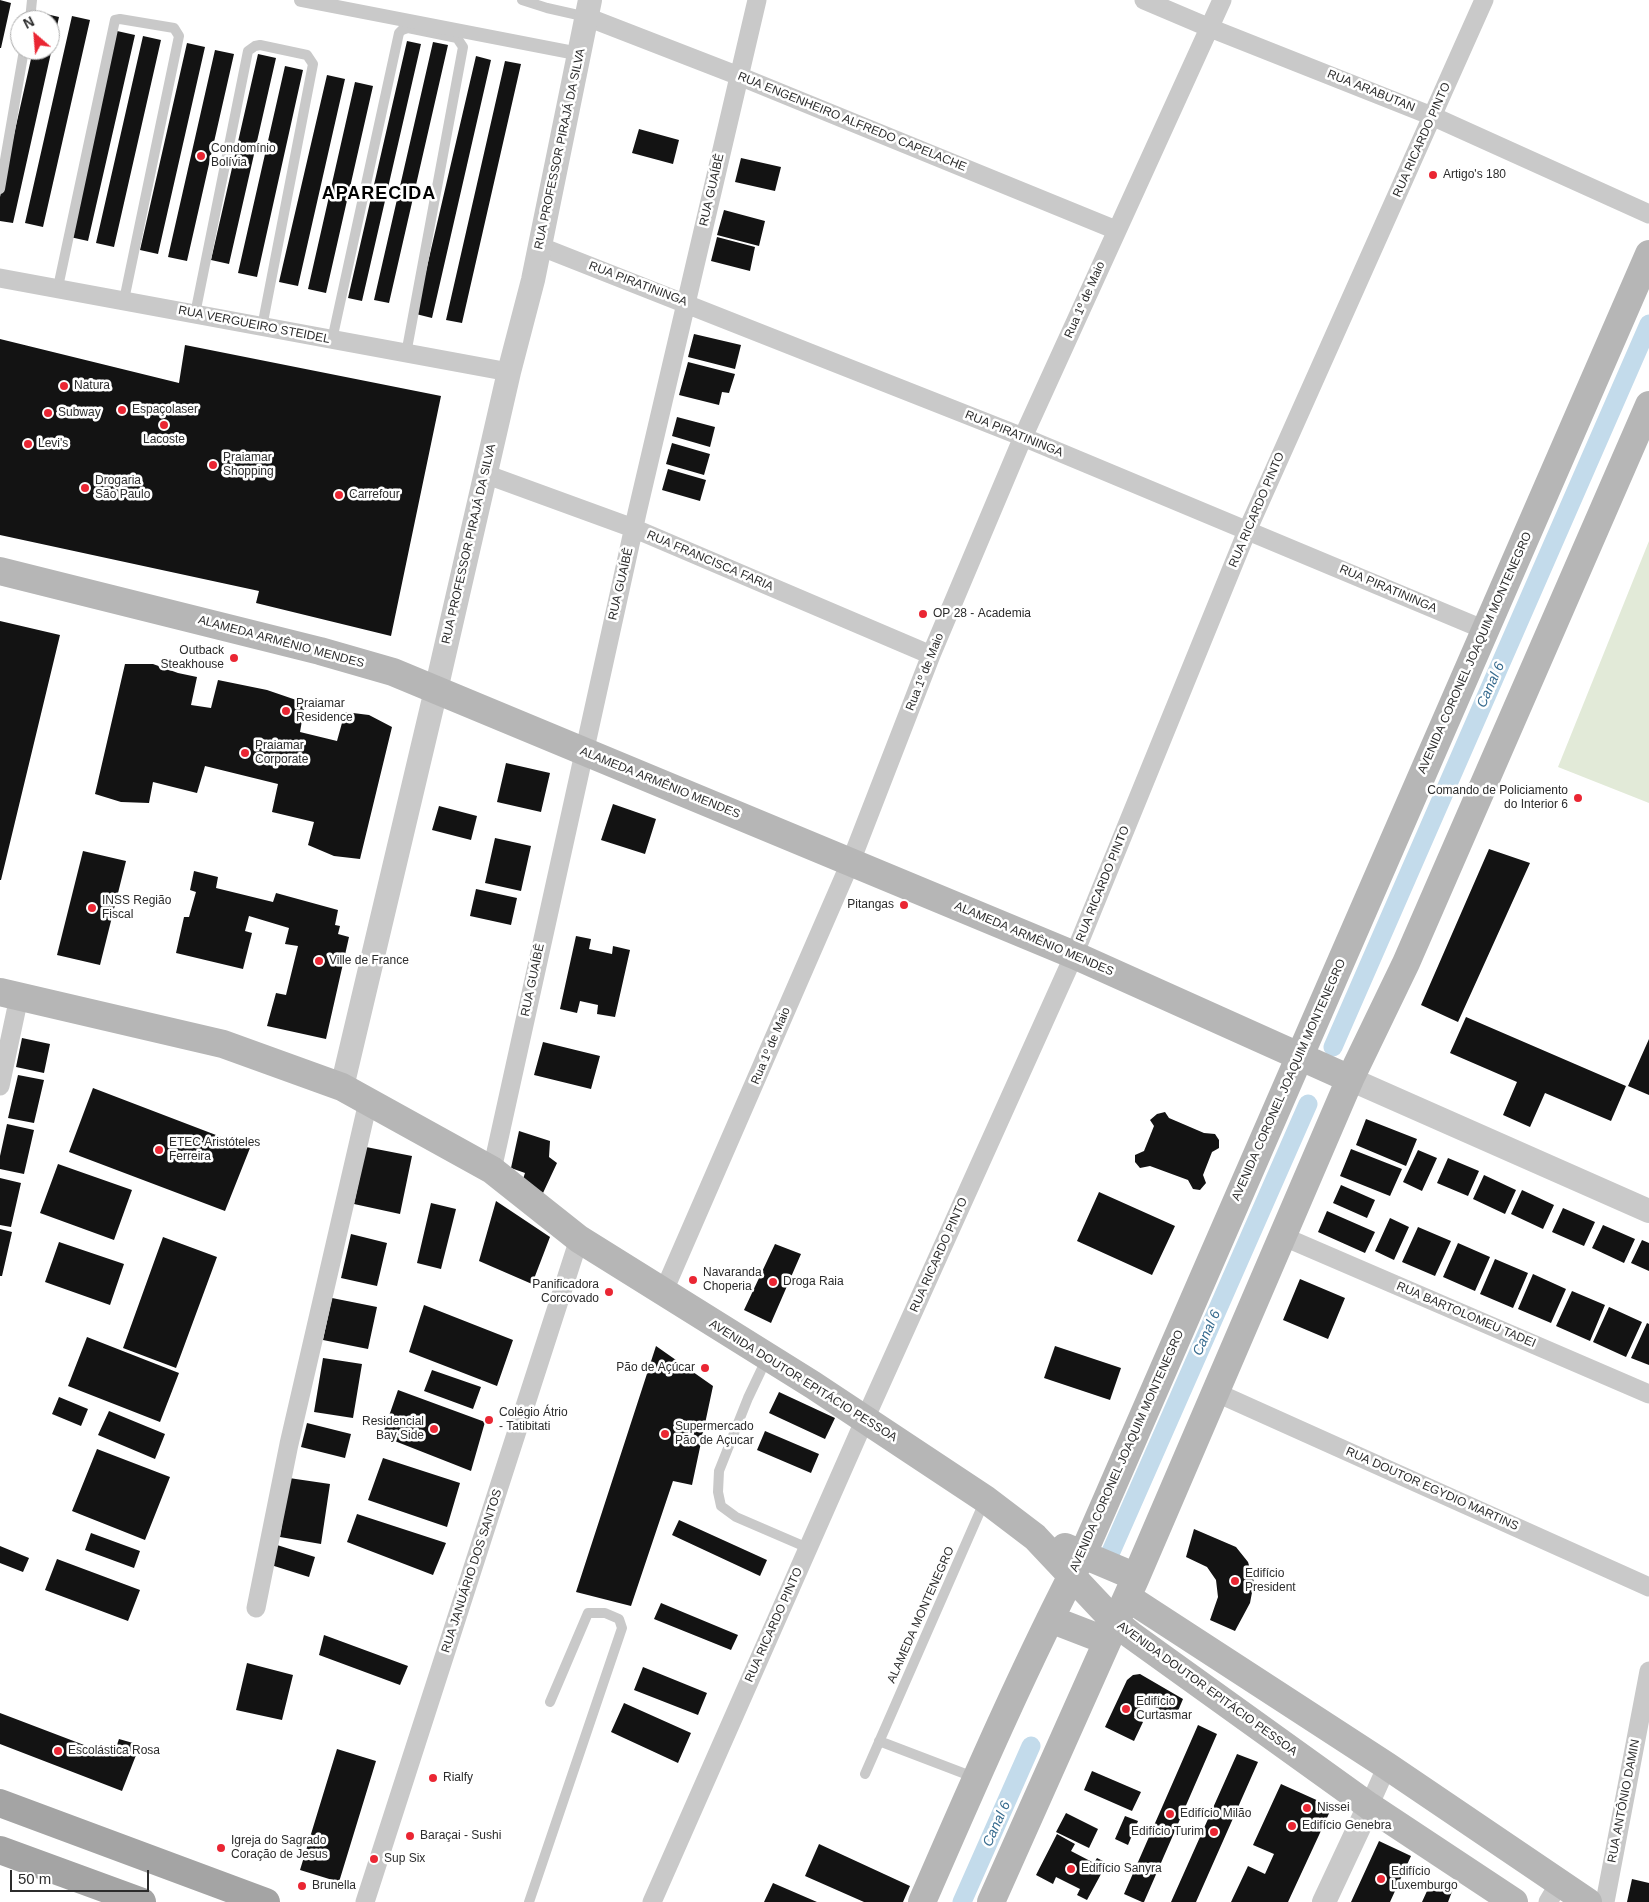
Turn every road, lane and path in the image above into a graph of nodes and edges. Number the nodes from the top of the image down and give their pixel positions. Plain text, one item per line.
1 (301, 0) edge
2 (522, 0) edge
3 (757, 0) edge
4 (1144, 0) edge
5 (1222, 0) edge
6 (1484, 0) edge
7 (588, 8) edge
8 (1210, 28) junction
9 (580, 54) junction
10 (22, 60) edge
11 (739, 76) junction
12 (1432, 116) junction
13 (0, 189) edge
14 (1649, 214) edge
15 (1116, 230) junction
16 (539, 246) junction
17 (1649, 254) edge
18 (0, 278) edge
19 (58, 288) junction
20 (124, 300) junction
21 (685, 302) junction
22 (195, 314) junction
23 (262, 327) junction
24 (332, 340) junction
25 (406, 354) junction
26 (508, 372) junction
27 (1649, 405) edge
28 (1023, 437) junction
29 (485, 474) junction
30 (633, 528) junction
31 (1247, 531) junction
32 (0, 571) edge
33 (1485, 630) junction
34 (931, 655) junction
35 (436, 690) junction
36 (583, 752) junction
37 (851, 861) junction
38 (1074, 955) junction
39 (9, 994) edge
40 (1326, 1068) junction
41 (0, 1086) edge
42 (342, 1087) junction
43 (368, 1102) junction
44 (492, 1170) junction
45 (1649, 1211) edge
46 (1282, 1236) junction
47 (579, 1239) junction
48 (663, 1293) junction
49 (767, 1358) junction
50 (1215, 1392) junction
51 (1649, 1394) edge
52 (865, 1419) junction
53 (985, 1499) junction
54 (808, 1548) junction
55 (1077, 1564) junction
56 (1649, 1587) edge
57 (256, 1608) dead end
58 (1116, 1608) junction
59 (1050, 1619) junction
60 (1649, 1671) edge
61 (550, 1702) dead end
62 (880, 1741) junction
63 (1387, 1766) junction
64 (865, 1774) dead end
65 (976, 1778) junction
66 (0, 1803) edge
67 (1369, 1806) junction
68 (0, 1850) edge
69 (1554, 1892) edge
70 (142, 1902) edge
71 (266, 1902) edge
72 (365, 1902) edge
73 (529, 1902) edge
74 (652, 1902) edge
75 (922, 1902) edge
76 (992, 1902) edge
77 (1324, 1902) edge
78 (1514, 1902) edge
79 (1588, 1902) edge
80 (1605, 1902) edge

1 - 9 street
2 - 7 lane
3 - 11 street, RUA GUAÍBÊ
4 - 8 street, RUA ARABUTAN
5 - 8 street, Rua 1º de Maio
6 - 12 street, RUA RICARDO PINTO
7 - 9 street, RUA PROFESSOR PIRAJÁ DA SILVA
7 - 11 street, RUA ENGENHEIRO ALFREDO CAPELACHE
8 - 12 street, RUA ARABUTAN
8 - 15 street, Rua 1º de Maio
9 - 16 street, RUA PROFESSOR PIRAJÁ DA SILVA
10 - 13 lane
11 - 15 street, RUA ENGENHEIRO ALFREDO CAPELACHE
11 - 21 street, RUA GUAÍBÊ
12 - 14 street, RUA ARABUTAN
12 - 31 street, RUA RICARDO PINTO
15 - 28 street, Rua 1º de Maio
16 - 21 street, RUA PIRATININGA
16 - 26 street, RUA PROFESSOR PIRAJÁ DA SILVA
17 - 33 main road, AVENIDA CORONEL JOAQUIM MONTENEGRO
18 - 19 street, RUA VERGUEIRO STEIDEL
19 - 20 street, RUA VERGUEIRO STEIDEL
19 - 20 lane
20 - 22 street, RUA VERGUEIRO STEIDEL
21 - 28 street, RUA PIRATININGA
21 - 30 street, RUA GUAÍBÊ
22 - 23 street, RUA VERGUEIRO STEIDEL
22 - 23 lane
23 - 24 street, RUA VERGUEIRO STEIDEL
24 - 25 street, RUA VERGUEIRO STEIDEL
24 - 25 lane
25 - 26 street, RUA VERGUEIRO STEIDEL
26 - 29 street, RUA PROFESSOR PIRAJÁ DA SILVA
27 - 40 main road, AVENIDA CORONEL JOAQUIM MONTENEGRO
28 - 31 street, RUA PIRATININGA
28 - 34 street, Rua 1º de Maio
29 - 30 street, RUA FRANCISCA FARIA
29 - 35 street, RUA PROFESSOR PIRAJÁ DA SILVA
30 - 34 street, RUA FRANCISCA FARIA
30 - 36 street, RUA GUAÍBÊ
31 - 33 street, RUA PIRATININGA
31 - 38 street, RUA RICARDO PINTO
32 - 35 main road, ALAMEDA ARMÊNIO MENDES
33 - 40 main road, AVENIDA CORONEL JOAQUIM MONTENEGRO
34 - 37 street, Rua 1º de Maio
35 - 36 main road, ALAMEDA ARMÊNIO MENDES
35 - 42 street, RUA PROFESSOR PIRAJÁ DA SILVA
36 - 37 main road, ALAMEDA ARMÊNIO MENDES
36 - 44 street, RUA GUAÍBÊ
37 - 38 main road, ALAMEDA ARMÊNIO MENDES
37 - 48 street, Rua 1º de Maio
38 - 40 main road, ALAMEDA ARMÊNIO MENDES
38 - 52 street, RUA RICARDO PINTO
39 - 41 street, AVENIDA DOUTOR EPITÁCIO PESSOA
39 - 42 main road, AVENIDA DOUTOR EPITÁCIO PESSOA
40 - 45 street
40 - 46 main road, AVENIDA CORONEL JOAQUIM MONTENEGRO
40 - 55 main road, AVENIDA CORONEL JOAQUIM MONTENEGRO
42 - 43 main road, AVENIDA DOUTOR EPITÁCIO PESSOA
43 - 44 main road, AVENIDA DOUTOR EPITÁCIO PESSOA
43 - 57 street
44 - 47 main road, AVENIDA DOUTOR EPITÁCIO PESSOA
46 - 50 main road, AVENIDA CORONEL JOAQUIM MONTENEGRO
46 - 51 street, RUA BARTOLOMEU TADEI
47 - 48 main road, AVENIDA DOUTOR EPITÁCIO PESSOA
47 - 72 street, RUA JANUÁRIO DOS SANTOS
48 - 49 main road, AVENIDA DOUTOR EPITÁCIO PESSOA
49 - 52 main road, AVENIDA DOUTOR EPITÁCIO PESSOA
49 - 54 lane
50 - 56 street, RUA DOUTOR EGYDIO MARTINS
50 - 58 main road, AVENIDA CORONEL JOAQUIM MONTENEGRO
52 - 53 main road, AVENIDA DOUTOR EPITÁCIO PESSOA
52 - 54 street, RUA RICARDO PINTO
53 - 55 main road, AVENIDA DOUTOR EPITÁCIO PESSOA
53 - 62 lane, ALAMEDA MONTENEGRO
54 - 74 street, RUA RICARDO PINTO
55 - 58 main road, AVENIDA DOUTOR EPITÁCIO PESSOA
55 - 58 main road
55 - 59 main road, AVENIDA CORONEL JOAQUIM MONTENEGRO
58 - 59 main road
58 - 63 main road, AVENIDA DOUTOR EPITÁCIO PESSOA
58 - 67 main road, AVENIDA DOUTOR EPITÁCIO PESSOA
58 - 76 main road, AVENIDA CORONEL JOAQUIM MONTENEGRO
59 - 65 main road, AVENIDA CORONEL JOAQUIM MONTENEGRO
60 - 80 street, RUA ANTÔNIO DAMIN
61 - 73 lane
62 - 64 lane, ALAMEDA MONTENEGRO
62 - 65 lane
63 - 67 street
63 - 69 main road, AVENIDA DOUTOR EPITÁCIO PESSOA
65 - 75 main road, AVENIDA CORONEL JOAQUIM MONTENEGRO
66 - 71 main road
67 - 77 street
67 - 78 main road, AVENIDA DOUTOR EPITÁCIO PESSOA
68 - 70 main road
69 - 79 main road, AVENIDA DOUTOR EPITÁCIO PESSOA

